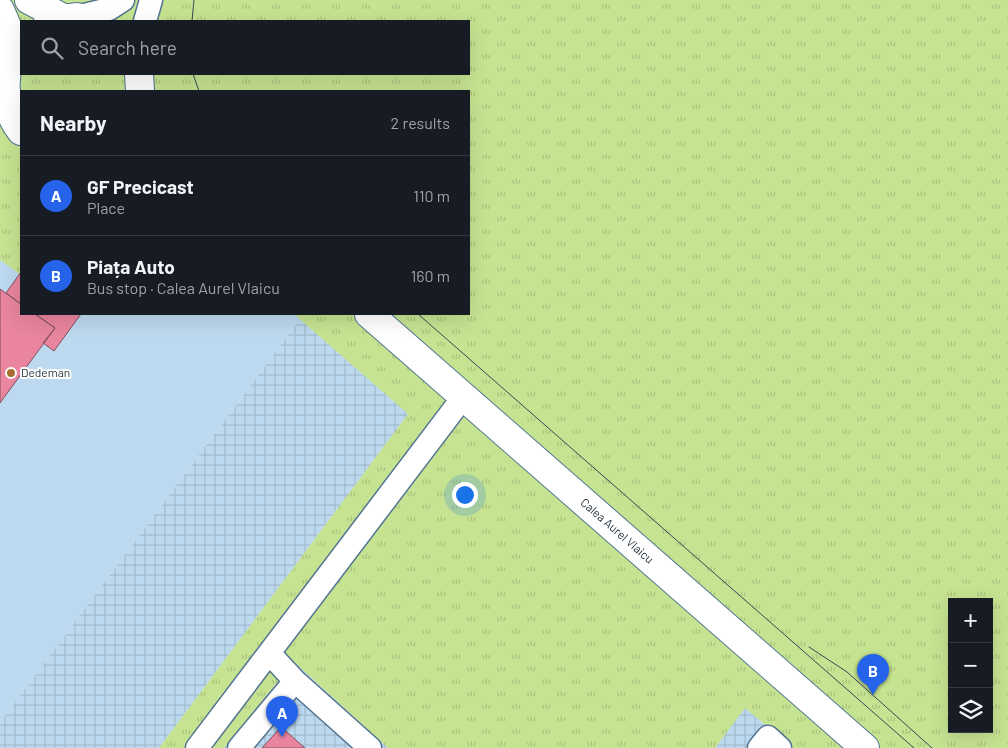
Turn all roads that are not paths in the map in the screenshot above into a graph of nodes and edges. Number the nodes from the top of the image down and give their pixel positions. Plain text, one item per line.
1 (30, 0) edge
2 (123, 0) edge
3 (151, 0) edge
4 (0, 10) edge
5 (70, 19) edge
6 (145, 20) edge
7 (9, 63) edge
8 (14, 131) edge
9 (369, 315) edge
10 (464, 396) junction
11 (270, 654) junction
12 (295, 681) junction
13 (197, 748) edge
14 (239, 748) edge
15 (370, 748) edge
16 (759, 748) edge
17 (780, 748) edge
18 (865, 748) edge

1 - 5 main road
2 - 5 street
3 - 6 street
4 - 7 main road
7 - 8 main road
9 - 10 main road, Calea Aurel Vlaicu
10 - 11 street
10 - 18 main road, Calea Aurel Vlaicu
11 - 12 street
11 - 13 street
12 - 14 street
12 - 15 street
16 - 17 street

